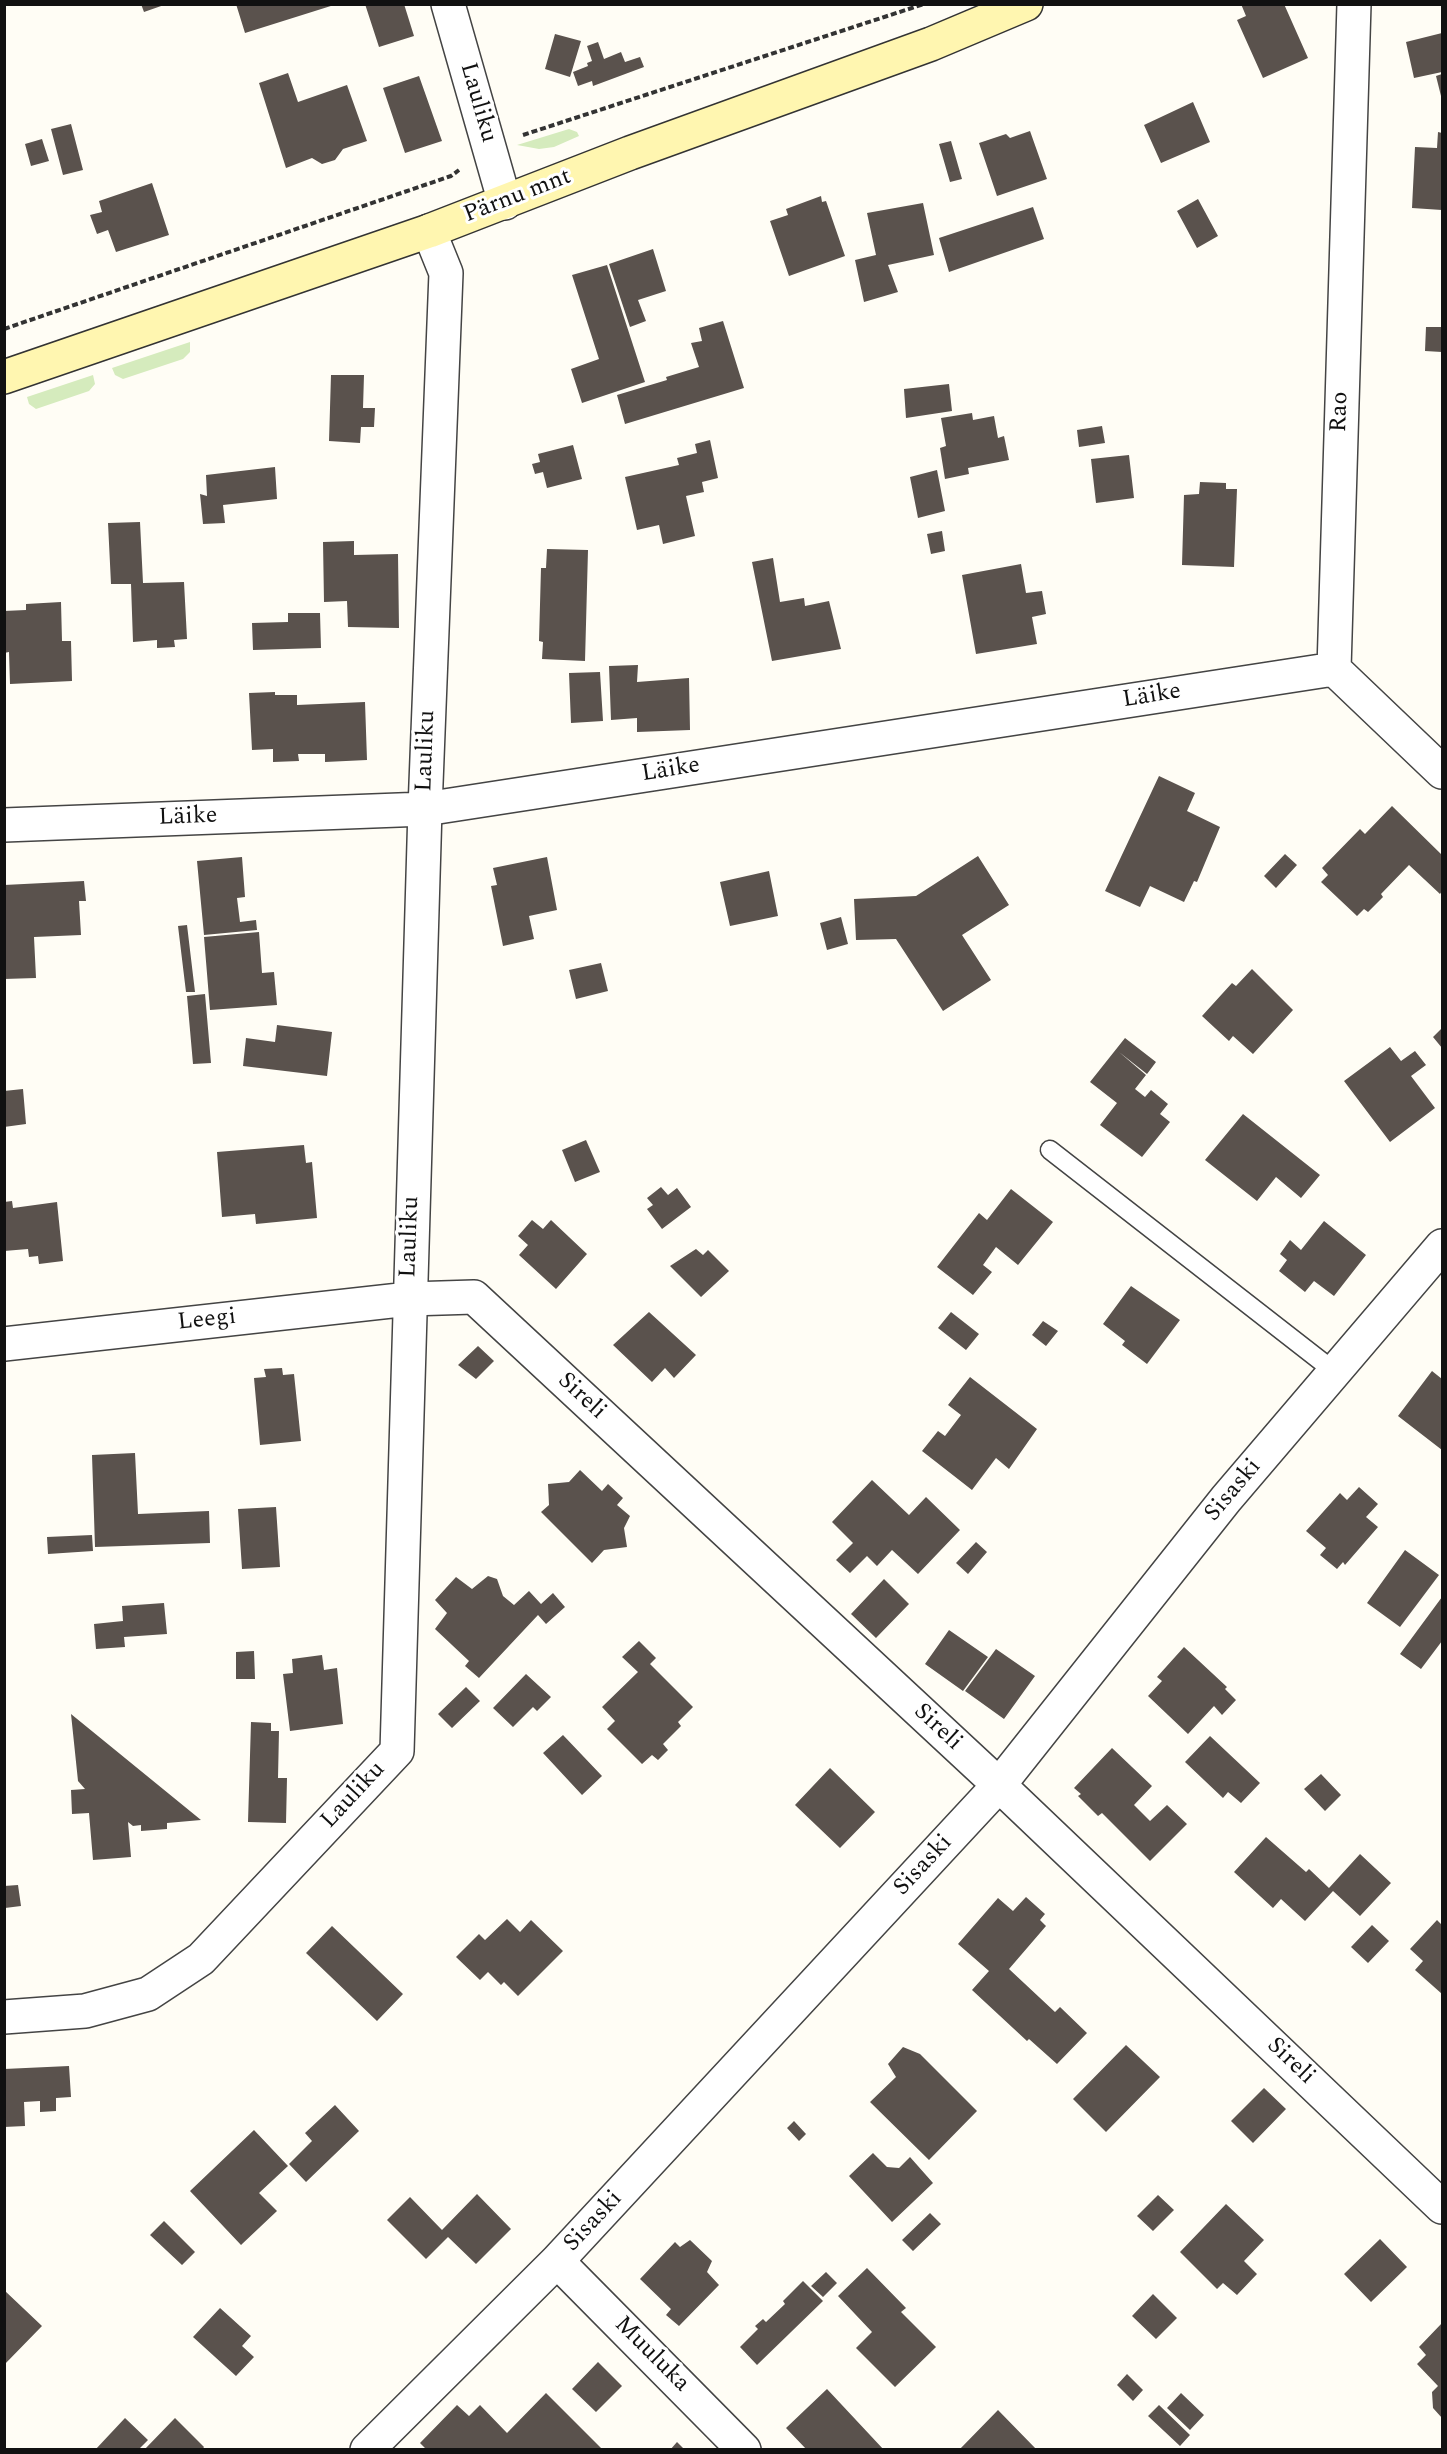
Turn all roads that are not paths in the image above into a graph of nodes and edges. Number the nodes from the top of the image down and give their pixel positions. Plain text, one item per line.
1 (448, 4) edge
2 (1026, 4) edge
3 (1353, 4) edge
4 (505, 202) junction
5 (429, 231) junction
6 (4, 377) edge
7 (1334, 669) junction
8 (1443, 772) edge
9 (425, 809) junction
10 (4, 825) edge
11 (1050, 1150) dead end
12 (1443, 1246) edge
13 (409, 1299) junction
14 (4, 1344) edge
15 (1335, 1372) junction
16 (999, 1785) junction
17 (4, 2017) edge
18 (1443, 2207) edge
19 (557, 2261) junction
20 (367, 2450) edge
21 (744, 2450) edge

1 - 4 street, Lauliku
2 - 4 main road, Pärnu mnt
3 - 7 street, Rao
4 - 5 main road, Pärnu mnt
5 - 6 main road, Pärnu mnt
5 - 9 street, Lauliku
7 - 8 street
7 - 9 street, Läike
9 - 10 street, Läike
9 - 13 street, Lauliku
11 - 15 lane
12 - 15 street, Sisaski
13 - 14 street, Leegi
13 - 16 street, Sireli
13 - 17 street, Lauliku
15 - 16 street, Sisaski
16 - 18 street, Sireli
16 - 19 street, Sisaski
19 - 20 street, Sisaski
19 - 21 street, Muuluka

